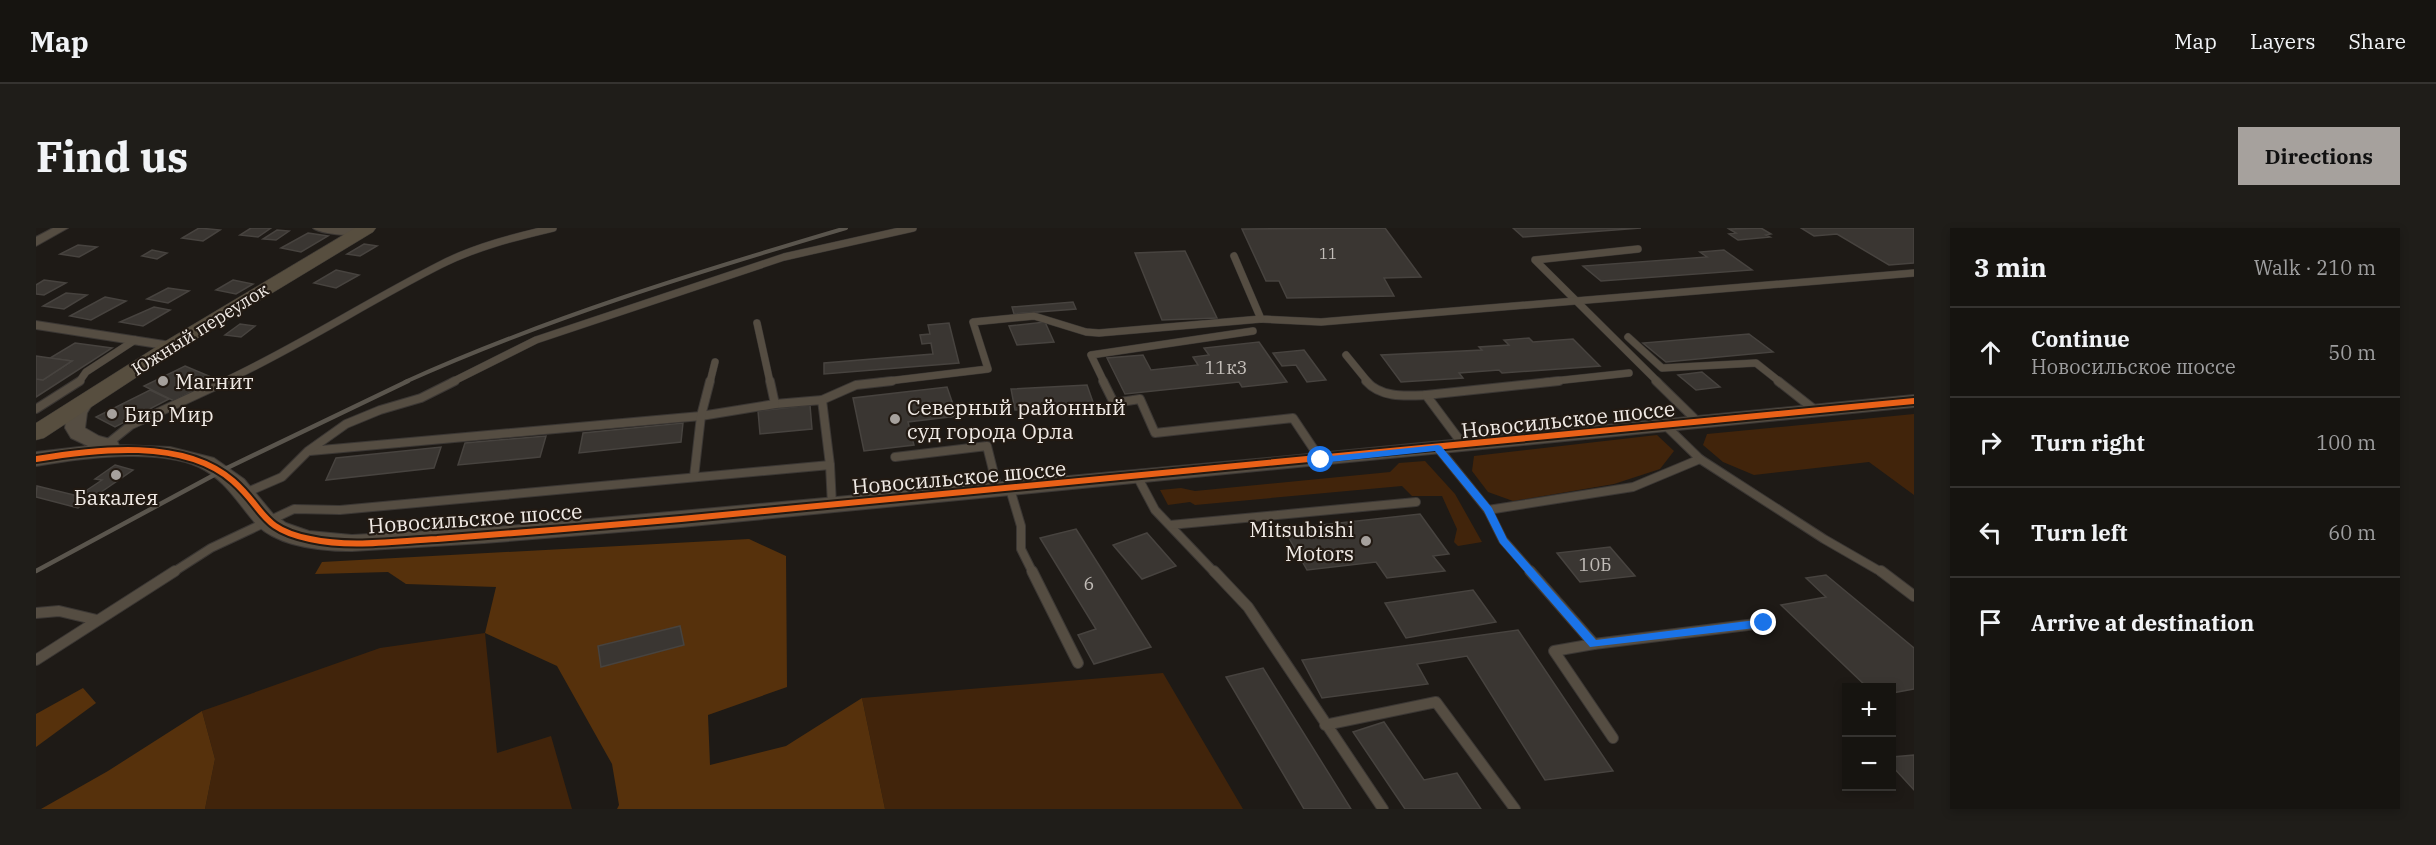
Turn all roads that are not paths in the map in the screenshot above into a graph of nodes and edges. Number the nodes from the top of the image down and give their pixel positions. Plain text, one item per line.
1 (62, 228) edge
2 (319, 228) edge
3 (553, 228) edge
4 (913, 228) edge
5 (363, 230) edge
6 (36, 242) edge
7 (1638, 249) dead end
8 (1234, 256) dead end
9 (1914, 273) edge
10 (1576, 300) junction
11 (1261, 319) junction
12 (757, 323) dead end
13 (36, 325) edge
14 (1253, 331) dead end
15 (1628, 337) dead end
16 (135, 340) junction
17 (171, 346) junction
18 (1346, 355) dead end
19 (715, 362) dead end
20 (1629, 373) dead end
21 (1426, 395) junction
22 (822, 400) junction
23 (1914, 401) edge
24 (83, 403) junction
25 (775, 404) junction
26 (1815, 410) junction
27 (702, 416) junction
28 (40, 422) edge
29 (1698, 422) junction
30 (1665, 425) junction
31 (106, 445) junction
32 (1464, 446) junction
33 (1438, 448) junction
34 (308, 451) junction
35 (138, 452) junction
36 (895, 457) dead end
37 (36, 459) edge
38 (1700, 459) junction
39 (1321, 460) junction
40 (830, 465) junction
41 (694, 477) junction
42 (1137, 478) junction
43 (1004, 490) junction
44 (245, 493) junction
45 (1416, 502) dead end
46 (832, 505) junction
47 (1488, 510) junction
48 (266, 521) junction
49 (1170, 525) junction
50 (1914, 596) edge
51 (36, 613) edge
52 (97, 620) junction
53 (1764, 623) dead end
54 (1594, 644) junction
55 (36, 660) edge
56 (1078, 663) dead end
57 (1325, 725) junction
58 (1612, 738) dead end
59 (1383, 809) edge
60 (1515, 809) edge

1 - 6 street
2 - 5 street
3 - 31 lane
4 - 34 lane
5 - 17 main road, Южный переулок
7 - 10 lane
8 - 11 lane
9 - 10 lane
10 - 11 lane
10 - 29 lane
11 - 22 lane
12 - 25 lane
13 - 16 street
14 - 39 lane
15 - 26 lane
16 - 17 street
16 - 28 lane
17 - 24 main road, Южный переулок
18 - 21 lane
19 - 27 lane
20 - 21 lane
21 - 32 lane
22 - 25 lane
22 - 40 lane
23 - 26 street, Новосильское шоссе
24 - 28 main road, Южный переулок
24 - 31 street
25 - 27 lane
26 - 29 street, Новосильское шоссе
27 - 34 lane
27 - 41 lane
29 - 30 street, Новосильское шоссе
30 - 32 street, Новосильское шоссе
30 - 38 lane
31 - 35 street
32 - 33 street, Новосильское шоссе
33 - 39 street, Новосильское шоссе
33 - 47 lane
34 - 44 lane
35 - 37 street, Новосильское шоссе
35 - 44 street, Новосильское шоссе
36 - 43 lane
38 - 47 lane
38 - 50 lane
39 - 42 street, Новосильское шоссе
40 - 41 lane
40 - 46 lane
41 - 48 lane
42 - 43 street, Новосильское шоссе
42 - 49 lane
43 - 46 street, Новосильское шоссе
43 - 56 lane
44 - 48 street, Новосильское шоссе
45 - 49 lane
46 - 48 street, Новосильское шоссе
47 - 54 lane
48 - 52 lane
49 - 57 lane
51 - 52 lane
52 - 55 lane
53 - 54 lane
54 - 58 lane
57 - 59 lane
57 - 60 lane

